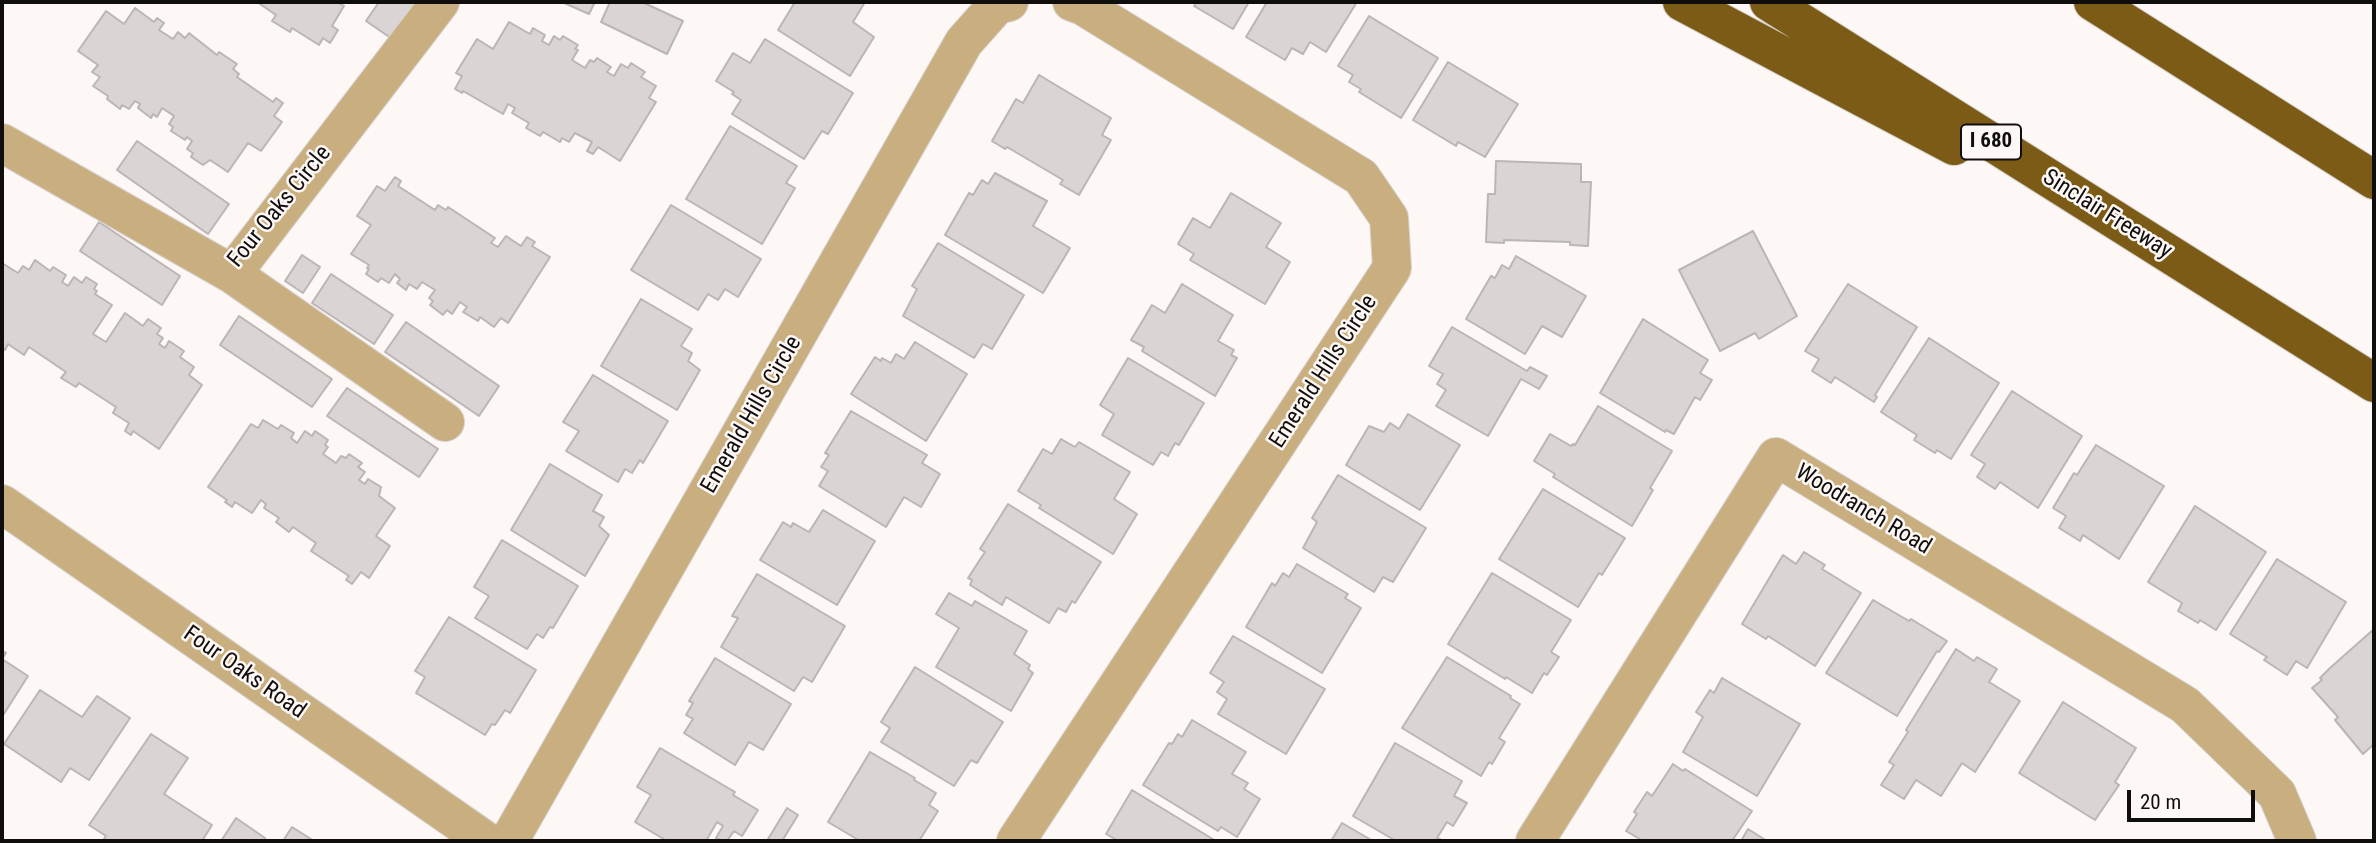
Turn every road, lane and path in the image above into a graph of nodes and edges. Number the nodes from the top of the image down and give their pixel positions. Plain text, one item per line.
1 (440, 2) edge
2 (1009, 2) edge
3 (1072, 2) edge
4 (1682, 2) edge
5 (1769, 2) edge
6 (2093, 2) edge
7 (2, 143) edge
8 (2374, 180) edge
9 (232, 274) junction
10 (2213, 282) junction
11 (2374, 383) edge
12 (445, 422) dead end
13 (2, 504) edge
14 (486, 841) edge
15 (509, 841) edge
16 (1016, 841) edge
17 (1535, 841) edge
18 (2297, 841) edge

1 - 9 street, Four Oaks Circle
2 - 15 street, Emerald Hills Circle
3 - 16 street, Emerald Hills Circle
4 - 10 highway
5 - 10 highway, Sinclair Freeway / I 680
6 - 8 highway
7 - 9 street, Four Oaks Circle
9 - 12 street
10 - 11 highway, Sinclair Freeway / I 680
13 - 14 street, Four Oaks Road
17 - 18 street, Woodranch Road

